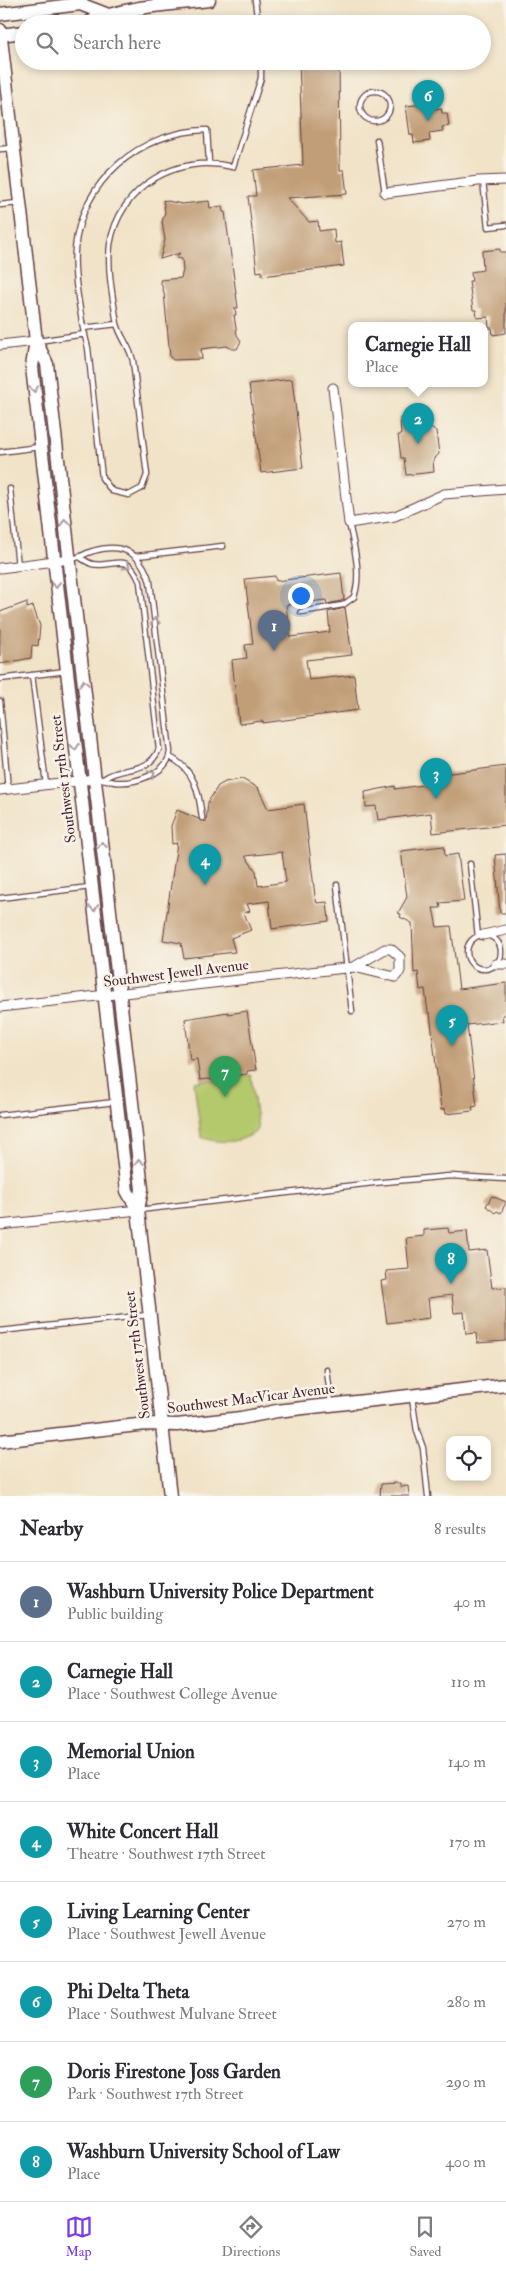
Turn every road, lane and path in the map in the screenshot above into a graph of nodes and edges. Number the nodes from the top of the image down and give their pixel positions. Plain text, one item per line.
1 (210, 0) edge
2 (255, 0) edge
3 (62, 3) edge
4 (0, 14) edge
5 (106, 14) joint
6 (257, 15) edge
7 (0, 30) edge
8 (15, 33) edge
9 (0, 35) edge
10 (262, 70) edge
11 (5, 113) edge
12 (385, 117) joint
13 (377, 140) dead end
14 (14, 148) junction
15 (0, 149) edge
16 (209, 163) junction
17 (506, 180) edge
18 (483, 181) junction
19 (385, 193) joint
20 (20, 202) junction
21 (0, 206) edge
22 (506, 225) edge
23 (117, 324) junction
24 (84, 331) junction
25 (36, 341) junction
26 (0, 345) edge
27 (333, 388) dead end
28 (41, 447) junction
29 (0, 452) edge
30 (10, 489) dead end
31 (506, 489) edge
32 (348, 523) junction
33 (223, 546) dead end
34 (137, 556) junction
35 (75, 559) junction
36 (53, 561) junction
37 (18, 566) junction
38 (0, 568) edge
39 (301, 612) dead end
40 (67, 671) junction
41 (32, 675) junction
42 (0, 679) edge
43 (0, 701) edge
44 (170, 757) junction
45 (100, 778) junction
46 (79, 781) junction
47 (46, 784) junction
48 (4, 789) edge
49 (202, 818) dead end
50 (470, 864) dead end
51 (337, 885) dead end
52 (92, 887) junction
53 (0, 898) edge
54 (506, 930) edge
55 (480, 935) junction
56 (496, 964) junction
57 (506, 964) edge
58 (351, 967) junction
59 (119, 994) junction
60 (104, 995) junction
61 (0, 1007) edge
62 (352, 1011) dead end
63 (116, 1102) junction
64 (0, 1115) edge
65 (506, 1179) edge
66 (138, 1210) junction
67 (0, 1225) edge
68 (149, 1314) junction
69 (0, 1331) edge
70 (327, 1370) dead end
71 (506, 1385) edge
72 (412, 1396) junction
73 (331, 1405) junction
74 (162, 1425) junction
75 (0, 1441) edge
76 (170, 1496) edge
77 (428, 1496) edge

1 - 5 main road
2 - 6 lane
3 - 4 main road
3 - 5 main road
7 - 9 main road, Southwest 17th Street
8 - 9 main road
9 - 11 main road, Southwest 17th Street
10 - 16 lane
11 - 14 main road, Southwest 17th Street
12 - 12 lane
13 - 19 lane
14 - 15 lane
14 - 20 main road, Southwest 17th Street
16 - 23 lane
16 - 24 lane
17 - 18 street
18 - 19 street
18 - 22 lane
20 - 21 lane
20 - 25 main road, Southwest 17th Street
23 - 24 lane
23 - 24 lane
24 - 25 lane
25 - 26 street
25 -> 28 main road, Southwest 17th Street
35 -> 25 main road, Southwest 17th Street
27 - 32 street
28 - 29 lane
28 - 36 main road, Southwest 17th Street
30 - 37 lane
31 - 32 street
32 - 39 lane
33 - 34 lane
34 - 35 lane
44 -> 34 lane
35 - 36 street
45 -> 35 main road, Southwest 17th Street
35 -> 45 lane
36 - 37 street
36 -> 40 main road, Southwest 17th Street
37 - 38 street
40 - 41 lane
40 -> 46 main road, Southwest 17th Street
41 - 42 lane
41 - 47 lane
43 - 48 lane
45 -> 44 lane
44 - 49 lane
45 - 46 street
59 -> 45 main road, Southwest 17th Street
46 - 47 street
46 - 52 main road, Southwest 17th Street
47 - 48 street
50 - 55 lane
51 - 58 lane
52 - 53 lane
52 -> 60 main road, Southwest 17th Street
54 - 55 street
55 - 56 lane
55 - 56 lane
56 - 57 street
58 - 58 street, Southwest Jewell Avenue
58 - 59 street, Southwest Jewell Avenue
58 - 62 lane
59 - 60 street, Southwest Jewell Avenue
66 -> 59 main road, Southwest 17th Street
60 - 61 street, Southwest Jewell Avenue
60 - 63 main road, Southwest 17th Street
63 - 64 lane
63 - 66 main road, Southwest 17th Street
65 - 66 lane
66 - 67 street
66 - 68 main road, Southwest 17th Street
68 - 69 lane
68 - 74 main road, Southwest 17th Street
70 - 73 lane
71 - 72 main road, Southwest MacVicar Avenue
72 - 73 main road, Southwest MacVicar Avenue
72 - 77 lane
73 - 74 main road, Southwest MacVicar Avenue
74 - 75 main road, Southwest MacVicar Avenue
74 - 76 main road, Southwest 17th Street

